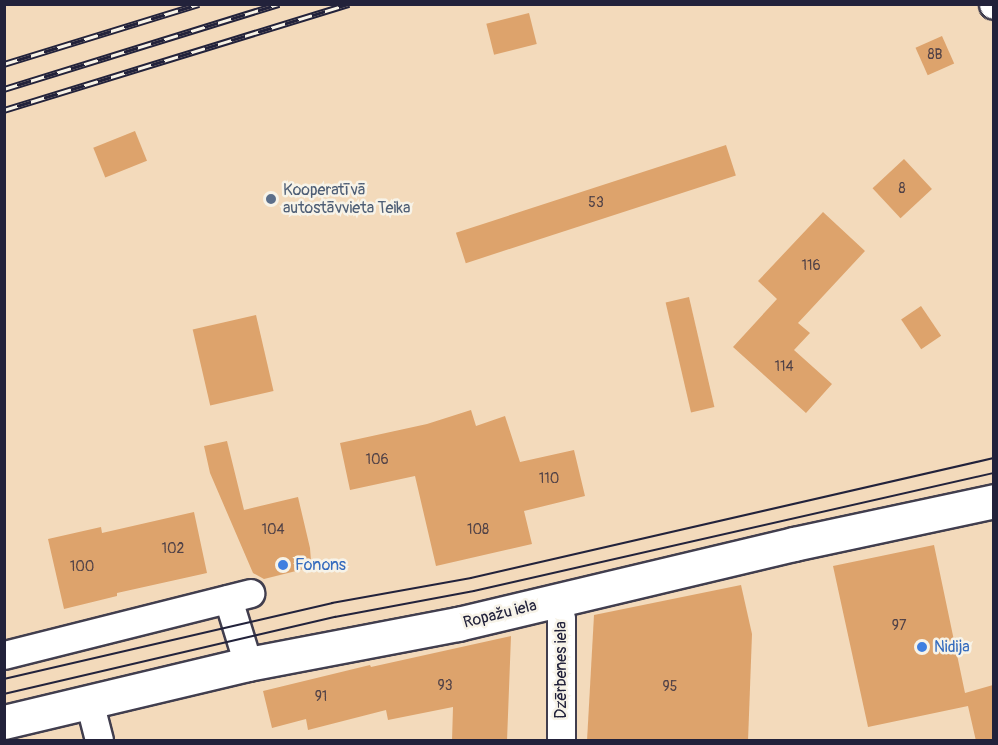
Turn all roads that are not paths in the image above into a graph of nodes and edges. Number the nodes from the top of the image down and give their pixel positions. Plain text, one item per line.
1 (993, 501) edge
2 (558, 600) junction
3 (4, 655) edge
4 (248, 664) junction
5 (89, 701) junction
6 (4, 722) edge
7 (99, 741) edge
8 (561, 741) edge

1 - 2 street, Ropažu iela
2 - 4 street, Ropažu iela
2 - 8 street, Dzērbenes iela
3 - 4 street
4 - 5 street, Ropažu iela
5 - 6 street, Ropažu iela
5 - 7 street

